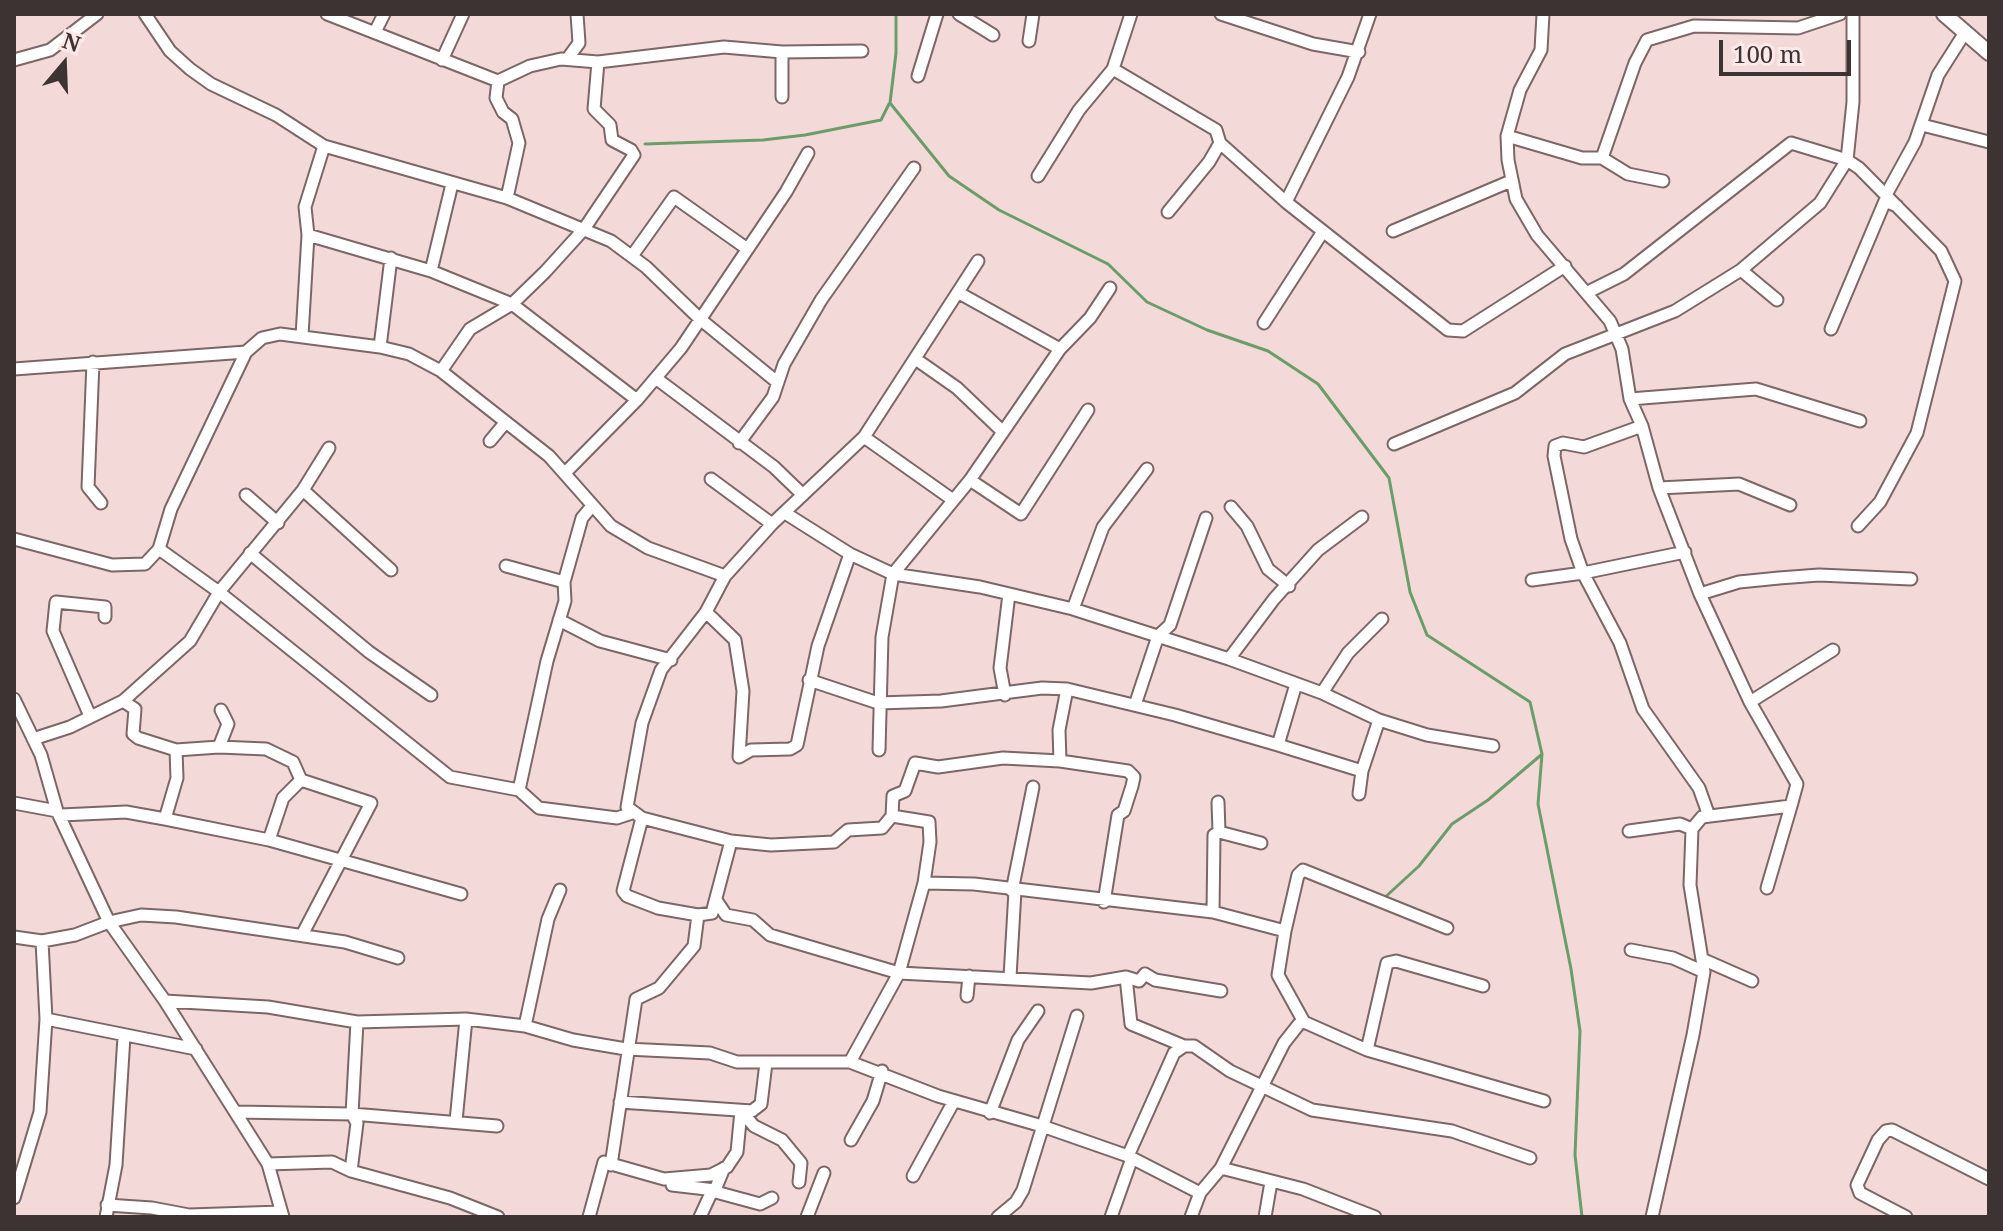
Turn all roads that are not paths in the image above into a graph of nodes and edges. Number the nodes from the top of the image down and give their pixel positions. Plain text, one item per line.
1 (97, 14) edge
2 (145, 14) edge
3 (327, 14) edge
4 (384, 14) edge
5 (463, 14) edge
6 (577, 14) edge
7 (937, 14) edge
8 (959, 14) edge
9 (1033, 14) edge
10 (1131, 14) edge
11 (1221, 14) edge
12 (1370, 14) edge
13 (1543, 14) edge
14 (1840, 14) edge
15 (1853, 14) edge
16 (1944, 14) edge
17 (375, 32) junction
18 (1964, 34) junction
19 (993, 35) dead end
20 (1029, 41) dead end
21 (862, 51) dead end
22 (782, 52) junction
23 (1359, 52) junction
24 (1989, 53) edge
25 (568, 58) junction
26 (14, 60) edge
27 (442, 60) junction
28 (598, 62) junction
29 (1113, 69) junction
30 (918, 76) dead end
31 (498, 81) junction
32 (782, 97) dead end
33 (1922, 125) junction
34 (1507, 136) junction
35 (1989, 142) edge
36 (1220, 143) junction
37 (324, 146) junction
38 (808, 153) dead end
39 (1602, 158) junction
40 (1847, 160) junction
41 (914, 168) dead end
42 (1038, 176) dead end
43 (1511, 181) junction
44 (1663, 181) dead end
45 (452, 184) junction
46 (1887, 193) junction
47 (507, 198) junction
48 (1286, 202) junction
49 (1901, 208) junction
50 (1168, 212) dead end
51 (584, 229) junction
52 (1393, 231) dead end
53 (1322, 233) junction
54 (308, 235) junction
55 (746, 248) junction
56 (632, 256) junction
57 (391, 258) junction
58 (978, 261) dead end
59 (1565, 266) junction
60 (1741, 270) junction
61 (431, 271) junction
62 (1110, 288) dead end
63 (1588, 292) junction
64 (959, 293) junction
65 (1777, 300) dead end
66 (512, 304) junction
67 (700, 319) junction
68 (1264, 323) dead end
69 (1831, 329) dead end
70 (1615, 335) junction
71 (302, 336) junction
72 (380, 347) junction
73 (1060, 349) junction
74 (246, 352) junction
75 (917, 360) junction
76 (93, 362) junction
77 (14, 369) edge
78 (441, 371) junction
79 (657, 379) junction
80 (777, 382) junction
81 (1630, 399) junction
82 (637, 400) junction
83 (1088, 410) dead end
84 (1860, 421) dead end
85 (505, 423) junction
86 (1642, 426) junction
87 (1002, 431) junction
88 (864, 437) junction
89 (490, 441) dead end
90 (739, 443) junction
91 (1394, 444) dead end
92 (329, 448) dead end
93 (1147, 469) dead end
94 (566, 472) junction
95 (711, 479) dead end
96 (970, 480) junction
97 (1659, 488) junction
98 (303, 490) junction
99 (246, 495) dead end
100 (803, 495) junction
101 (953, 500) junction
102 (101, 503) dead end
103 (1790, 505) dead end
104 (592, 506) junction
105 (1231, 507) dead end
106 (785, 513) junction
107 (1362, 517) dead end
108 (1206, 518) dead end
109 (278, 523) junction
110 (772, 524) junction
111 (1858, 526) dead end
112 (14, 539) edge
113 (159, 549) junction
114 (1685, 552) junction
115 (250, 553) junction
116 (850, 554) junction
117 (506, 566) dead end
118 (391, 570) dead end
119 (1583, 573) junction
120 (893, 574) junction
121 (725, 576) junction
122 (1911, 579) dead end
123 (1532, 580) dead end
124 (564, 582) junction
125 (1289, 586) junction
126 (219, 592) junction
127 (1009, 594) junction
128 (1700, 594) junction
129 (1073, 609) junction
130 (706, 612) junction
131 (105, 617) dead end
132 (1382, 619) dead end
133 (559, 620) junction
134 (1158, 636) junction
135 (1833, 650) dead end
136 (1229, 659) junction
137 (671, 660) junction
138 (809, 680) junction
139 (1296, 684) junction
140 (1067, 689) junction
141 (1322, 693) junction
142 (431, 695) dead end
143 (1005, 695) junction
144 (14, 699) edge
145 (123, 701) junction
146 (1750, 702) junction
147 (878, 703) junction
148 (1135, 705) junction
149 (221, 710) dead end
150 (90, 716) junction
151 (1379, 720) junction
152 (33, 739) junction
153 (1278, 745) junction
154 (1493, 746) dead end
155 (219, 747) junction
156 (176, 750) junction
157 (879, 750) dead end
158 (1060, 761) junction
159 (1362, 771) junction
160 (301, 780) junction
161 (1033, 787) dead end
162 (519, 790) junction
163 (1359, 794) dead end
164 (1218, 802) dead end
165 (14, 803) edge
166 (1791, 806) junction
167 (59, 813) junction
168 (637, 815) junction
169 (892, 816) junction
170 (1709, 816) junction
171 (165, 819) junction
172 (1692, 829) junction
173 (1629, 831) dead end
174 (1219, 832) junction
175 (269, 840) junction
176 (731, 841) junction
177 (1261, 843) dead end
178 (340, 860) junction
179 (924, 883) junction
180 (1767, 888) dead end
181 (560, 890) dead end
182 (1013, 891) junction
183 (461, 894) dead end
184 (716, 900) junction
185 (1104, 902) junction
186 (1213, 912) junction
187 (698, 915) junction
188 (109, 922) junction
189 (1447, 928) dead end
190 (1285, 931) junction
191 (302, 935) junction
192 (14, 937) edge
193 (42, 941) junction
194 (1631, 950) dead end
195 (398, 958) dead end
196 (1703, 966) junction
197 (899, 973) junction
198 (969, 976) junction
199 (1010, 977) junction
200 (1126, 977) junction
201 (1752, 981) dead end
202 (1483, 986) dead end
203 (1221, 991) dead end
204 (967, 996) dead end
205 (165, 1001) junction
206 (1038, 1011) dead end
207 (1077, 1016) dead end
208 (46, 1019) junction
209 (466, 1019) junction
210 (357, 1022) junction
211 (1304, 1022) junction
212 (525, 1026) junction
213 (124, 1036) junction
214 (1184, 1046) junction
215 (196, 1049) junction
216 (626, 1049) junction
217 (1367, 1050) junction
218 (850, 1062) junction
219 (766, 1063) junction
220 (882, 1071) junction
221 (1262, 1087) junction
222 (954, 1101) junction
223 (1544, 1101) dead end
224 (620, 1102) junction
225 (741, 1111) junction
226 (236, 1112) junction
227 (990, 1113) junction
228 (352, 1114) junction
229 (456, 1121) junction
230 (497, 1126) dead end
231 (1042, 1126) junction
232 (851, 1140) dead end
233 (1130, 1157) junction
234 (1530, 1158) dead end
235 (268, 1164) junction
236 (611, 1165) junction
237 (724, 1168) junction
238 (1221, 1168) junction
239 (351, 1171) junction
240 (824, 1173) dead end
241 (913, 1176) dead end
242 (655, 1177) junction
243 (1989, 1179) edge
244 (799, 1182) dead end
245 (1271, 1182) junction
246 (712, 1191) junction
247 (1200, 1193) junction
248 (14, 1198) edge
249 (772, 1198) dead end
250 (107, 1211) edge
251 (282, 1215) edge
252 (210, 1216) edge
253 (498, 1217) edge
254 (589, 1217) edge
255 (700, 1217) edge
256 (807, 1217) edge
257 (998, 1217) edge
258 (1111, 1217) edge
259 (1191, 1217) edge
260 (1265, 1217) edge
261 (1375, 1217) edge
262 (1652, 1217) edge
263 (1906, 1217) edge

1 - 26 street
2 - 37 street
3 - 17 street
4 - 17 street
5 - 27 street
6 - 25 street
7 - 30 street
8 - 19 street
9 - 20 street
10 - 29 street
11 - 23 street
12 - 23 street
13 - 34 street
14 - 39 street
15 - 40 street
16 - 18 street
17 - 27 street
18 - 24 street
18 - 33 street
21 - 22 street
22 - 28 street
22 - 32 street
23 - 48 street
25 - 28 street
25 - 31 street
27 - 31 street
28 - 51 street
29 - 36 street
29 - 42 street
31 - 47 street
33 - 35 street
33 - 46 street
34 - 39 street
34 - 43 street
36 - 48 street
36 - 50 street
37 - 45 street
37 - 54 street
38 - 55 street
39 - 44 street
40 - 46 street
40 - 60 street
40 - 63 street
41 - 80 street
43 - 52 street
43 - 59 street
45 - 47 street
45 - 61 street
46 - 49 street
47 - 51 street
48 - 53 street
49 - 69 street
49 - 111 street
51 - 56 street
51 - 66 street
53 - 59 street
53 - 68 street
54 - 57 street
54 - 71 street
55 - 56 street
55 - 67 street
56 - 67 street
57 - 61 street
57 - 72 street
58 - 64 street
59 - 63 street
60 - 65 street
60 - 70 street
61 - 66 street
62 - 73 street
63 - 70 street
64 - 73 street
64 - 75 street
66 - 78 street
66 - 82 street
67 - 79 street
67 - 80 street
70 - 81 street
70 - 91 street
71 - 72 street
71 - 74 street
72 - 78 street
73 - 87 street
74 - 76 street
74 - 113 street
75 - 87 street
75 - 88 street
76 - 77 street
76 - 102 street
78 - 85 street
79 - 82 street
79 - 90 street
80 - 90 street
81 - 84 street
81 - 86 street
82 - 94 street
83 - 96 street
85 - 89 street
85 - 94 street
86 - 97 street
86 - 119 street
87 - 96 street
88 - 100 street
88 - 101 street
90 - 100 street
92 - 98 street
93 - 129 street
94 - 104 street
95 - 110 street
96 - 101 street
97 - 103 street
97 - 114 street
98 - 109 street
98 - 118 street
99 - 109 street
100 - 106 street
101 - 120 street
104 - 121 street
104 - 124 street
105 - 125 street
106 - 110 street
106 - 116 street
107 - 125 street
108 - 134 street
109 - 115 street
110 - 121 street
112 - 113 street
113 - 126 street
114 - 119 street
114 - 128 street
115 - 126 street
115 - 142 street
116 - 120 street
116 - 138 street
117 - 124 street
119 - 123 street
119 - 170 street
120 - 127 street
120 - 147 street
121 - 130 street
122 - 128 street
124 - 133 street
125 - 136 street
126 - 145 street
126 - 162 street
127 - 129 street
127 - 143 street
128 - 146 street
129 - 134 street
130 - 137 street
130 - 138 street
131 - 150 street
132 - 141 street
133 - 137 street
133 - 162 street
134 - 136 street
134 - 148 street
135 - 146 street
136 - 139 street
137 - 168 street
138 - 147 street
139 - 141 street
139 - 153 street
140 - 143 street
140 - 148 street
140 - 158 street
141 - 151 street
143 - 147 street
144 - 152 street
145 - 150 street
145 - 156 street
146 - 166 street
147 - 157 street
148 - 153 street
149 - 155 street
150 - 152 street
151 - 154 street
151 - 159 street
152 - 167 street
153 - 159 street
155 - 156 street
155 - 160 street
156 - 171 street
158 - 169 street
158 - 185 street
159 - 163 street
160 - 175 street
160 - 178 street
161 - 182 street
162 - 168 street
164 - 174 street
165 - 167 street
166 - 170 street
166 - 180 street
167 - 171 street
167 - 188 street
168 - 176 street
168 - 187 street
169 - 176 street
169 - 179 street
170 - 172 street
171 - 175 street
172 - 173 street
172 - 196 street
174 - 177 street
174 - 186 street
175 - 178 street
176 - 184 street
178 - 183 street
178 - 191 street
179 - 182 street
179 - 197 street
181 - 212 street
182 - 185 street
182 - 199 street
184 - 187 street
184 - 197 street
185 - 186 street
186 - 190 street
187 - 216 street
188 - 191 street
188 - 193 street
188 - 205 street
189 - 190 street
190 - 211 street
191 - 195 street
192 - 193 street
193 - 208 street
194 - 196 street
196 - 201 street
196 - 262 street
197 - 198 street
197 - 218 street
198 - 199 street
198 - 204 street
199 - 200 street
200 - 203 street
200 - 214 street
202 - 217 street
205 - 210 street
205 - 215 street
206 - 227 street
207 - 231 street
208 - 213 street
208 - 248 street
209 - 210 street
209 - 212 street
209 - 229 street
210 - 228 street
211 - 217 street
211 - 221 street
212 - 216 street
213 - 215 street
213 - 250 street
214 - 221 street
214 - 233 street
215 - 226 street
216 - 219 street
216 - 224 street
217 - 223 street
218 - 219 street
218 - 220 street
219 - 225 street
220 - 222 street
220 - 232 street
221 - 234 street
221 - 238 street
222 - 227 street
222 - 241 street
224 - 225 street
224 - 236 street
225 - 237 street
225 - 244 street
226 - 228 street
226 - 235 street
227 - 231 street
228 - 229 street
228 - 239 street
229 - 230 street
231 - 233 street
231 - 257 street
233 - 247 street
233 - 258 street
235 - 239 street
235 - 251 street
236 - 242 street
236 - 254 street
237 - 242 street
237 - 246 street
238 - 245 street
238 - 247 street
239 - 253 street
240 - 256 street
242 - 246 street
243 - 263 street
245 - 260 street
245 - 261 street
246 - 249 street
246 - 255 street
247 - 259 street
250 - 252 street
251 - 252 street

